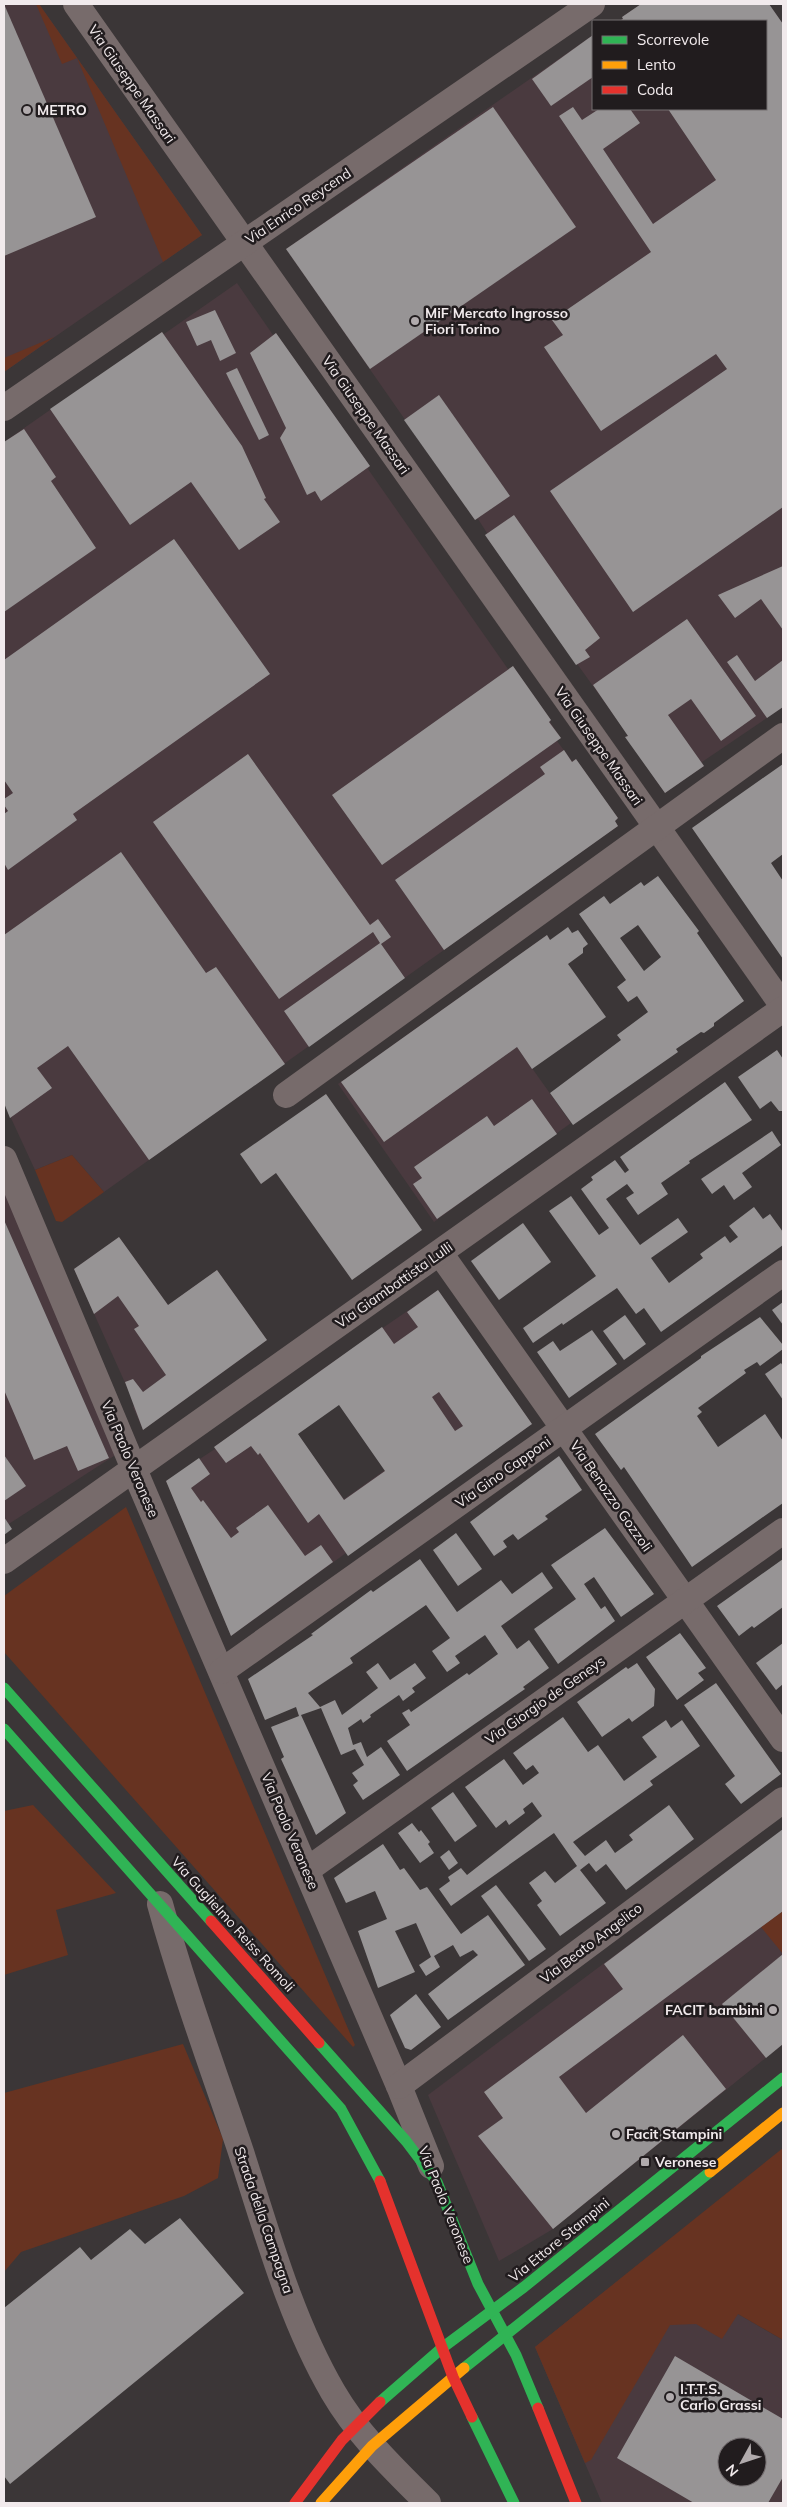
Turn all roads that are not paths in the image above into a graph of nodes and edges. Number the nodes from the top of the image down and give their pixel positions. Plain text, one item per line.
1 (76, 4) edge
2 (592, 4) edge
3 (244, 242) junction
4 (4, 408) edge
5 (783, 736) edge
6 (656, 826) junction
7 (783, 1007) edge
8 (286, 1095) dead end
9 (4, 1159) edge
10 (440, 1253) junction
11 (783, 1273) edge
12 (564, 1429) junction
13 (134, 1468) junction
14 (783, 1531) edge
15 (4, 1561) edge
16 (685, 1601) junction
17 (222, 1671) junction
18 (4, 1688) edge
19 (4, 1728) edge
20 (783, 1739) edge
21 (783, 1800) edge
22 (307, 1870) junction
23 (160, 1904) junction
24 (783, 2078) edge
25 (399, 2086) junction
26 (783, 2113) edge
27 (437, 2182) junction
28 (492, 2310) junction
29 (506, 2335) junction
30 (442, 2348) junction
31 (453, 2376) junction
32 (355, 2426) junction
33 (372, 2446) junction
34 (295, 2503) edge
35 (322, 2503) edge
36 (428, 2503) edge
37 (514, 2503) edge
38 (576, 2503) edge

1 - 3 street, Via Giuseppe Massari
2 - 3 street, Via Enrico Reycend
3 - 4 street, Via Enrico Reycend
3 - 6 street, Via Giuseppe Massari
5 - 6 street
6 - 7 street, Via Giuseppe Massari
6 - 8 street
7 - 10 street, Via Giambattista Lulli
9 - 13 street, Via Paolo Veronese
10 - 12 street, Via Benozzo Gozzoli
10 - 13 street, Via Giambattista Lulli
11 - 12 street, Via Gino Capponi
12 - 16 street, Via Benozzo Gozzoli
12 - 17 street, Via Gino Capponi
13 - 15 street, Via Giambattista Lulli
13 - 17 street, Via Paolo Veronese
14 - 16 street, Via Giorgio de Geneys
16 - 20 street, Via Benozzo Gozzoli
16 - 22 street, Via Giorgio de Geneys
17 - 22 street, Via Paolo Veronese
18 - 27 main road, Via Guglielmo Reiss Romoli
19 - 23 main road
21 - 25 street, Via Beato Angelico
22 - 25 street, Via Paolo Veronese
23 - 30 main road
23 - 32 street, Strada della Campagna
24 - 28 main road, Via Ettore Stampini
25 - 27 street, Via Paolo Veronese
26 - 29 main road
27 - 28 main road, Via Paolo Veronese
28 - 29 main road, Via Paolo Veronese
28 - 30 main road, Via Ettore Stampini
29 - 31 main road
29 - 38 main road, Via Paolo Veronese
30 - 31 main road
30 - 32 main road, Via Ettore Stampini
31 - 33 main road
31 - 37 main road
32 - 33 street, Strada della Campagna
32 - 34 main road, Via Ettore Stampini
33 - 35 main road
33 - 36 street, Strada della Campagna

